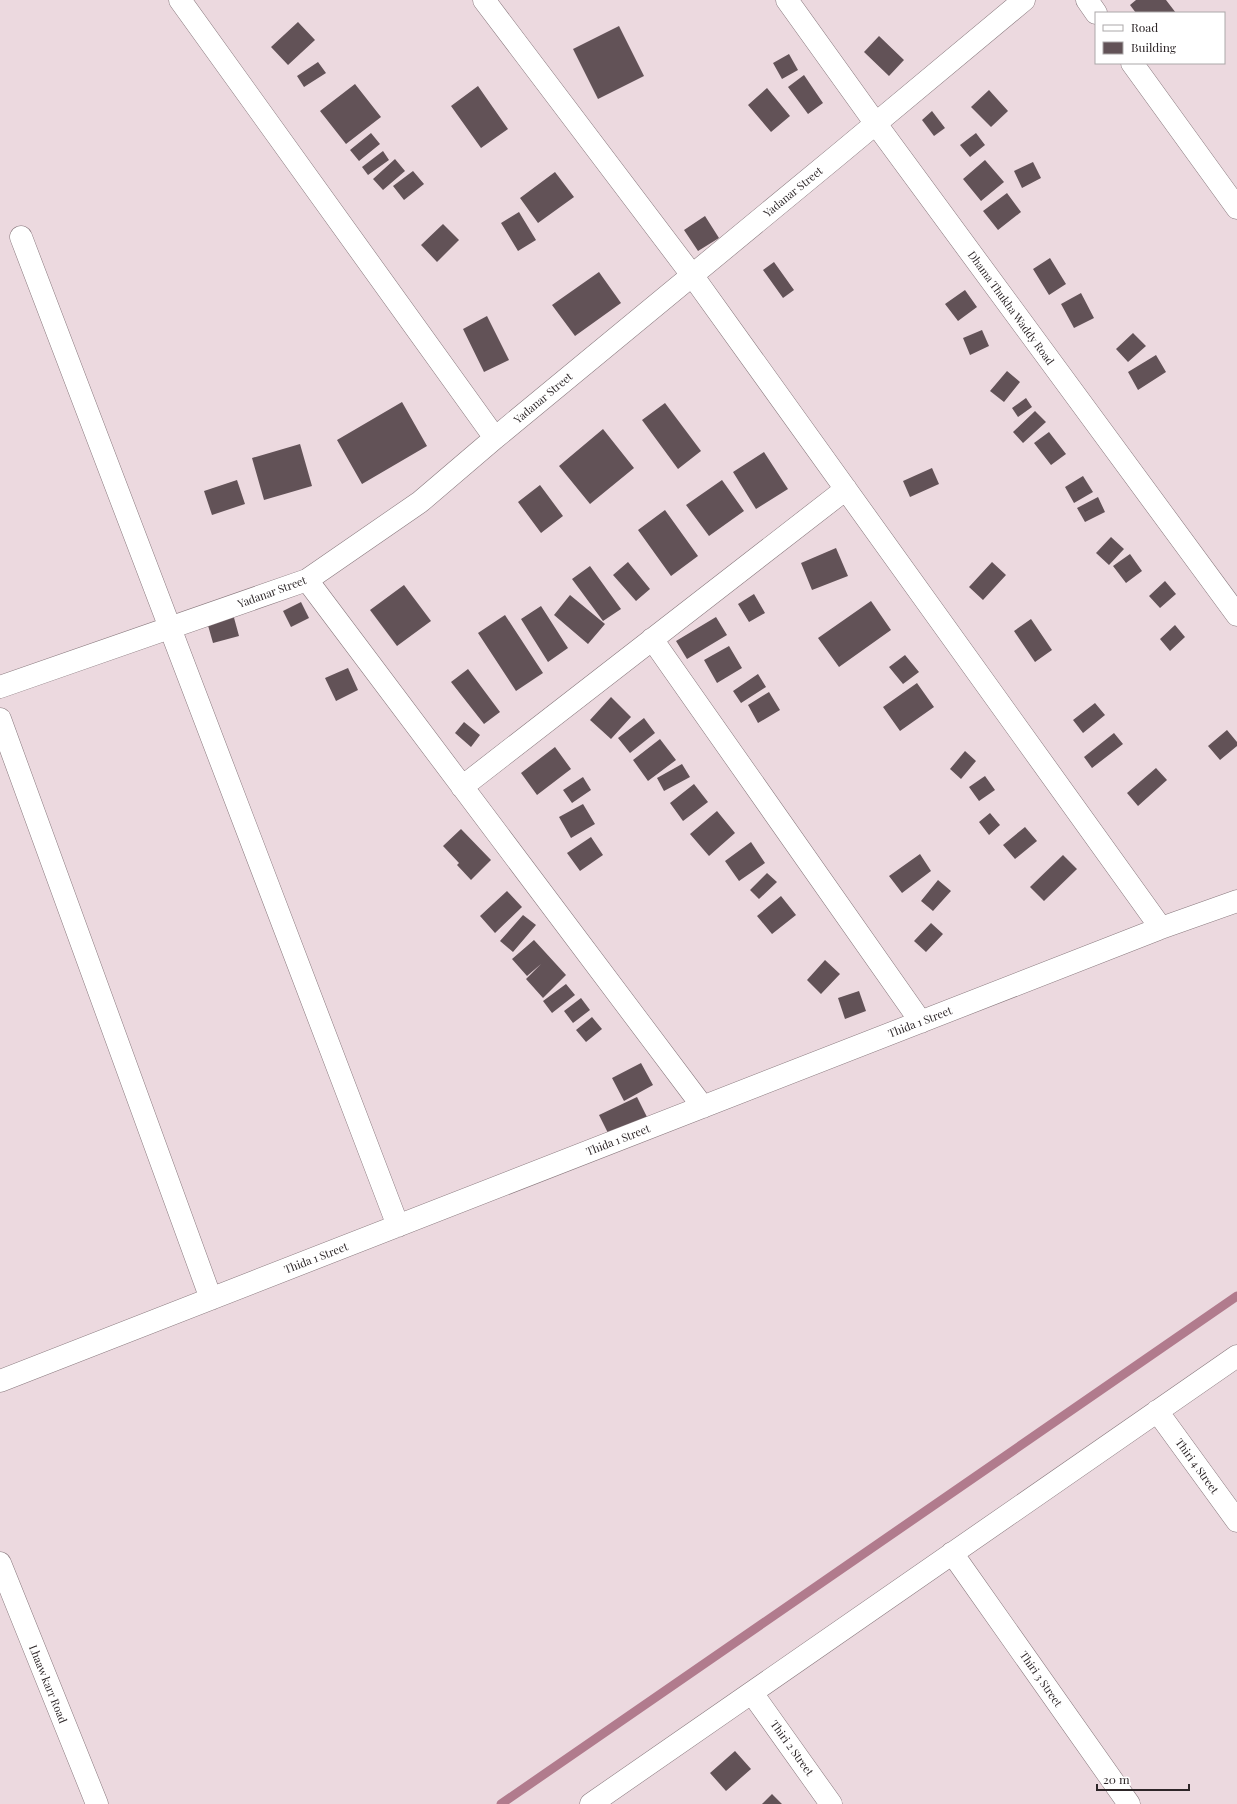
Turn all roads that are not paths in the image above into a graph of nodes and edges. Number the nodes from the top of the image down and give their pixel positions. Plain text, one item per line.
1 (180, 0) edge
2 (484, 0) edge
3 (787, 0) edge
4 (1024, 0) edge
5 (1086, 0) edge
6 (1095, 12) edge
7 (1133, 64) edge
8 (876, 124) junction
9 (1237, 208) edge
10 (22, 238) dead end
11 (692, 275) junction
12 (495, 438) junction
13 (846, 489) junction
14 (307, 580) junction
15 (1237, 616) edge
16 (170, 628) junction
17 (652, 639) junction
18 (0, 687) edge
19 (0, 719) edge
20 (462, 787) junction
21 (1237, 901) edge
22 (1161, 928) junction
23 (921, 1022) junction
24 (703, 1107) junction
25 (398, 1226) junction
26 (211, 1299) junction
27 (1237, 1356) edge
28 (0, 1382) edge
29 (1157, 1411) junction
30 (1237, 1522) edge
31 (952, 1553) junction
32 (0, 1563) edge
33 (752, 1693) junction
34 (97, 1804) edge
35 (592, 1804) edge
36 (831, 1804) edge
37 (1129, 1804) edge

1 - 12 street
2 - 11 street
3 - 8 street, Dhama Thukha Waddy Road
4 - 8 street, Yadanar Street
5 - 6 street
7 - 9 street
8 - 11 street, Yadanar Street
8 - 15 street, Dhama Thukha Waddy Road
10 - 16 street
11 - 12 street, Yadanar Street
11 - 13 street
12 - 14 street, Yadanar Street
13 - 17 street
13 - 22 street
14 - 16 street, Yadanar Street
14 - 20 street
16 - 18 street, Yadanar Street
16 - 25 street
17 - 20 street
17 - 23 street
19 - 26 street
20 - 24 street
21 - 22 street, Thida 1 Street
22 - 23 street, Thida 1 Street
23 - 24 street, Thida 1 Street
24 - 25 street, Thida 1 Street
25 - 26 street, Thida 1 Street
26 - 28 street, Thida 1 Street
27 - 29 street
29 - 30 street, Thiri 4 Street
29 - 31 street
31 - 33 street
31 - 37 street, Thiri 3 Street
32 - 34 street, Lhaaw karr Road
33 - 35 street
33 - 36 street, Thiri 2 Street

